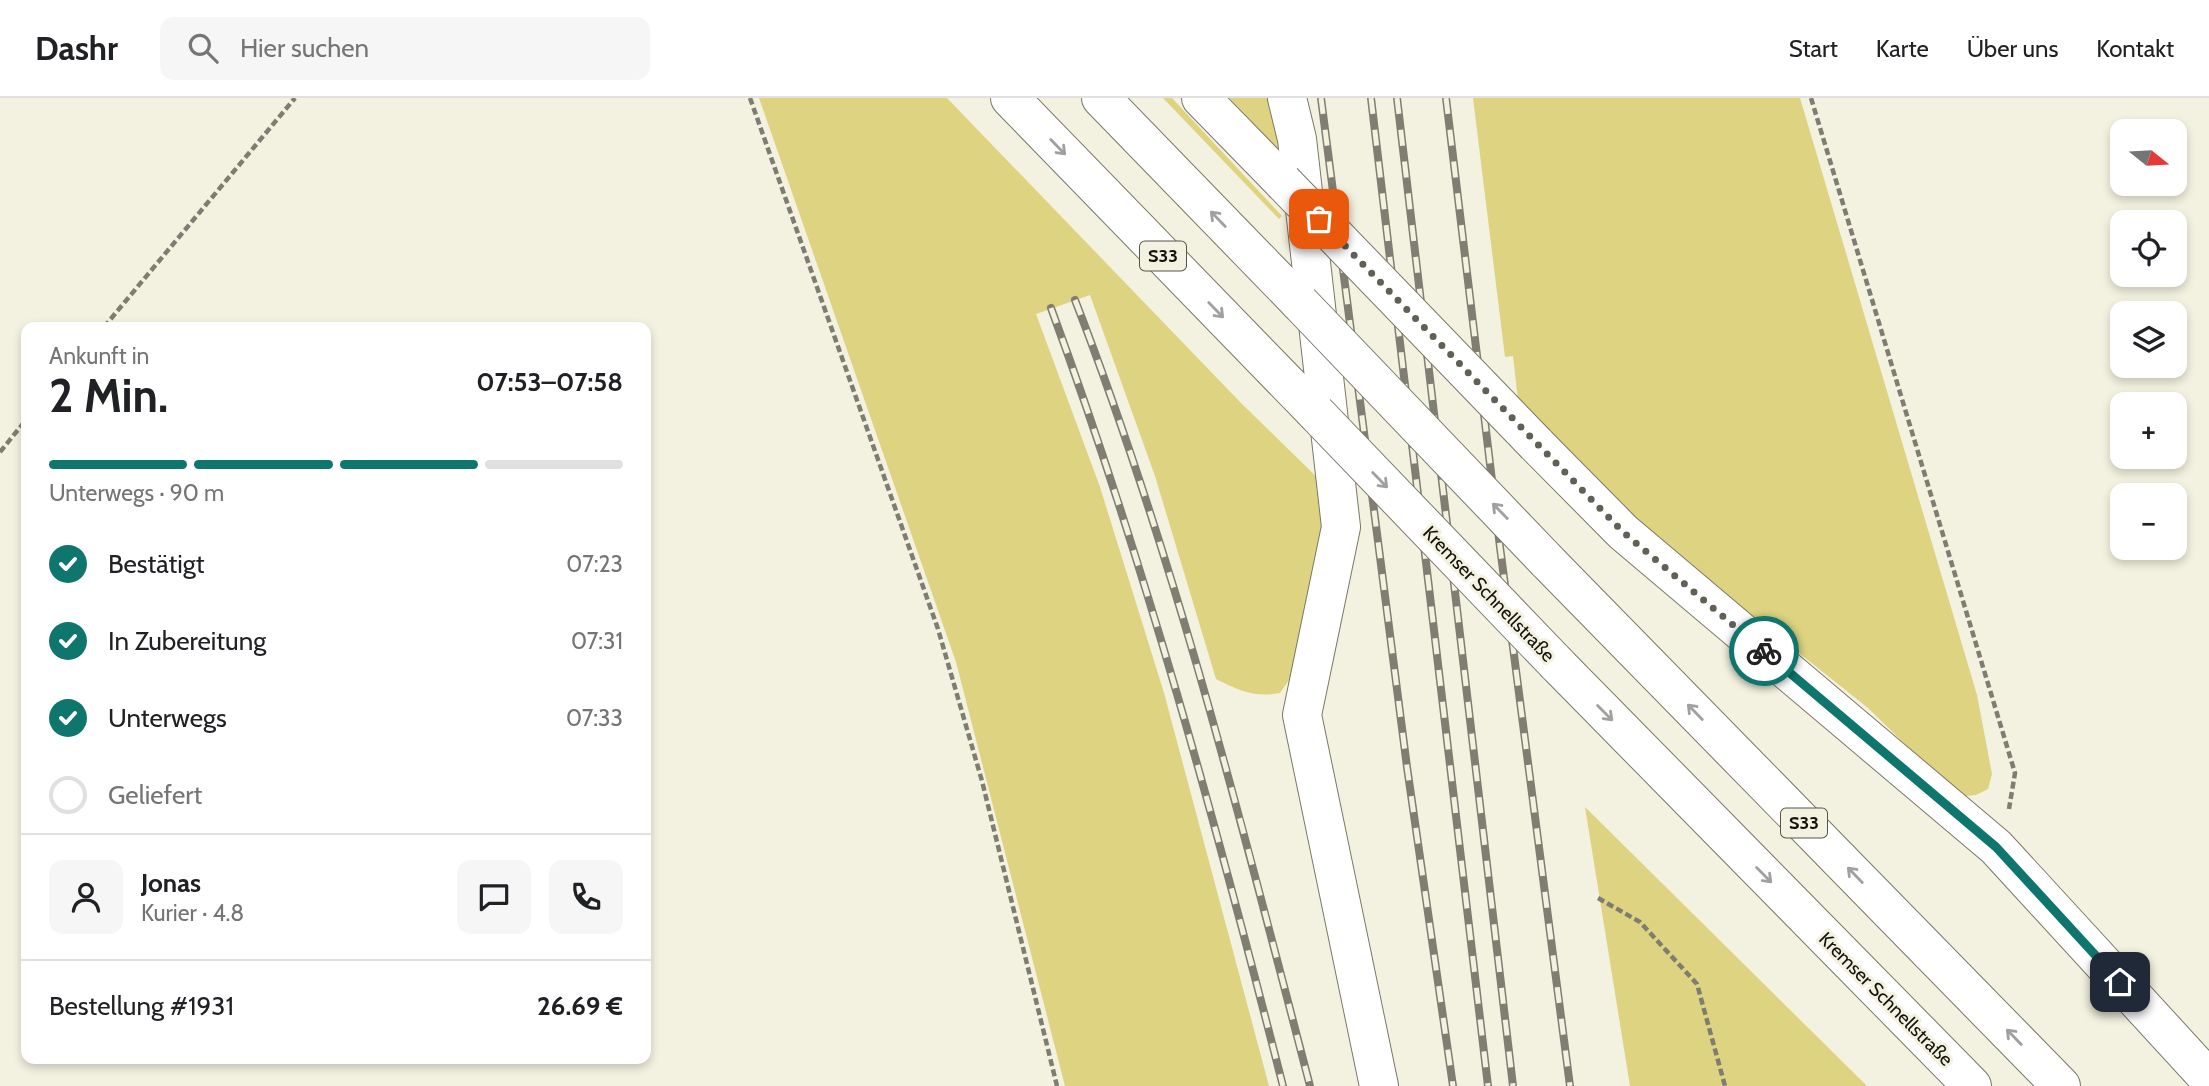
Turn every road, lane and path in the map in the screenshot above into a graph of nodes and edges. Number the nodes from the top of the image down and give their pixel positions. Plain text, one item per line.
1 (295, 98) edge
2 (750, 98) edge
3 (1010, 98) edge
4 (1101, 98) edge
5 (1201, 98) edge
6 (1287, 98) edge
7 (1811, 98) edge
8 (108, 322) edge
9 (21, 426) edge
10 (0, 452) edge
11 (1996, 847) junction
12 (1598, 898) dead end
13 (2209, 1079) edge
14 (1057, 1086) edge
15 (1379, 1086) edge
16 (1725, 1086) edge
17 (1972, 1086) edge
18 (2062, 1086) edge

1 - 8 path
2 - 14 path
3 -> 17 main road, Kremser Schnellstraße / S33, bridge
18 -> 4 main road, S33, bridge
5 - 11 main road, bridge
6 - 15 main road
7 - 11 path
9 - 10 path
11 - 13 main road
12 - 16 path

